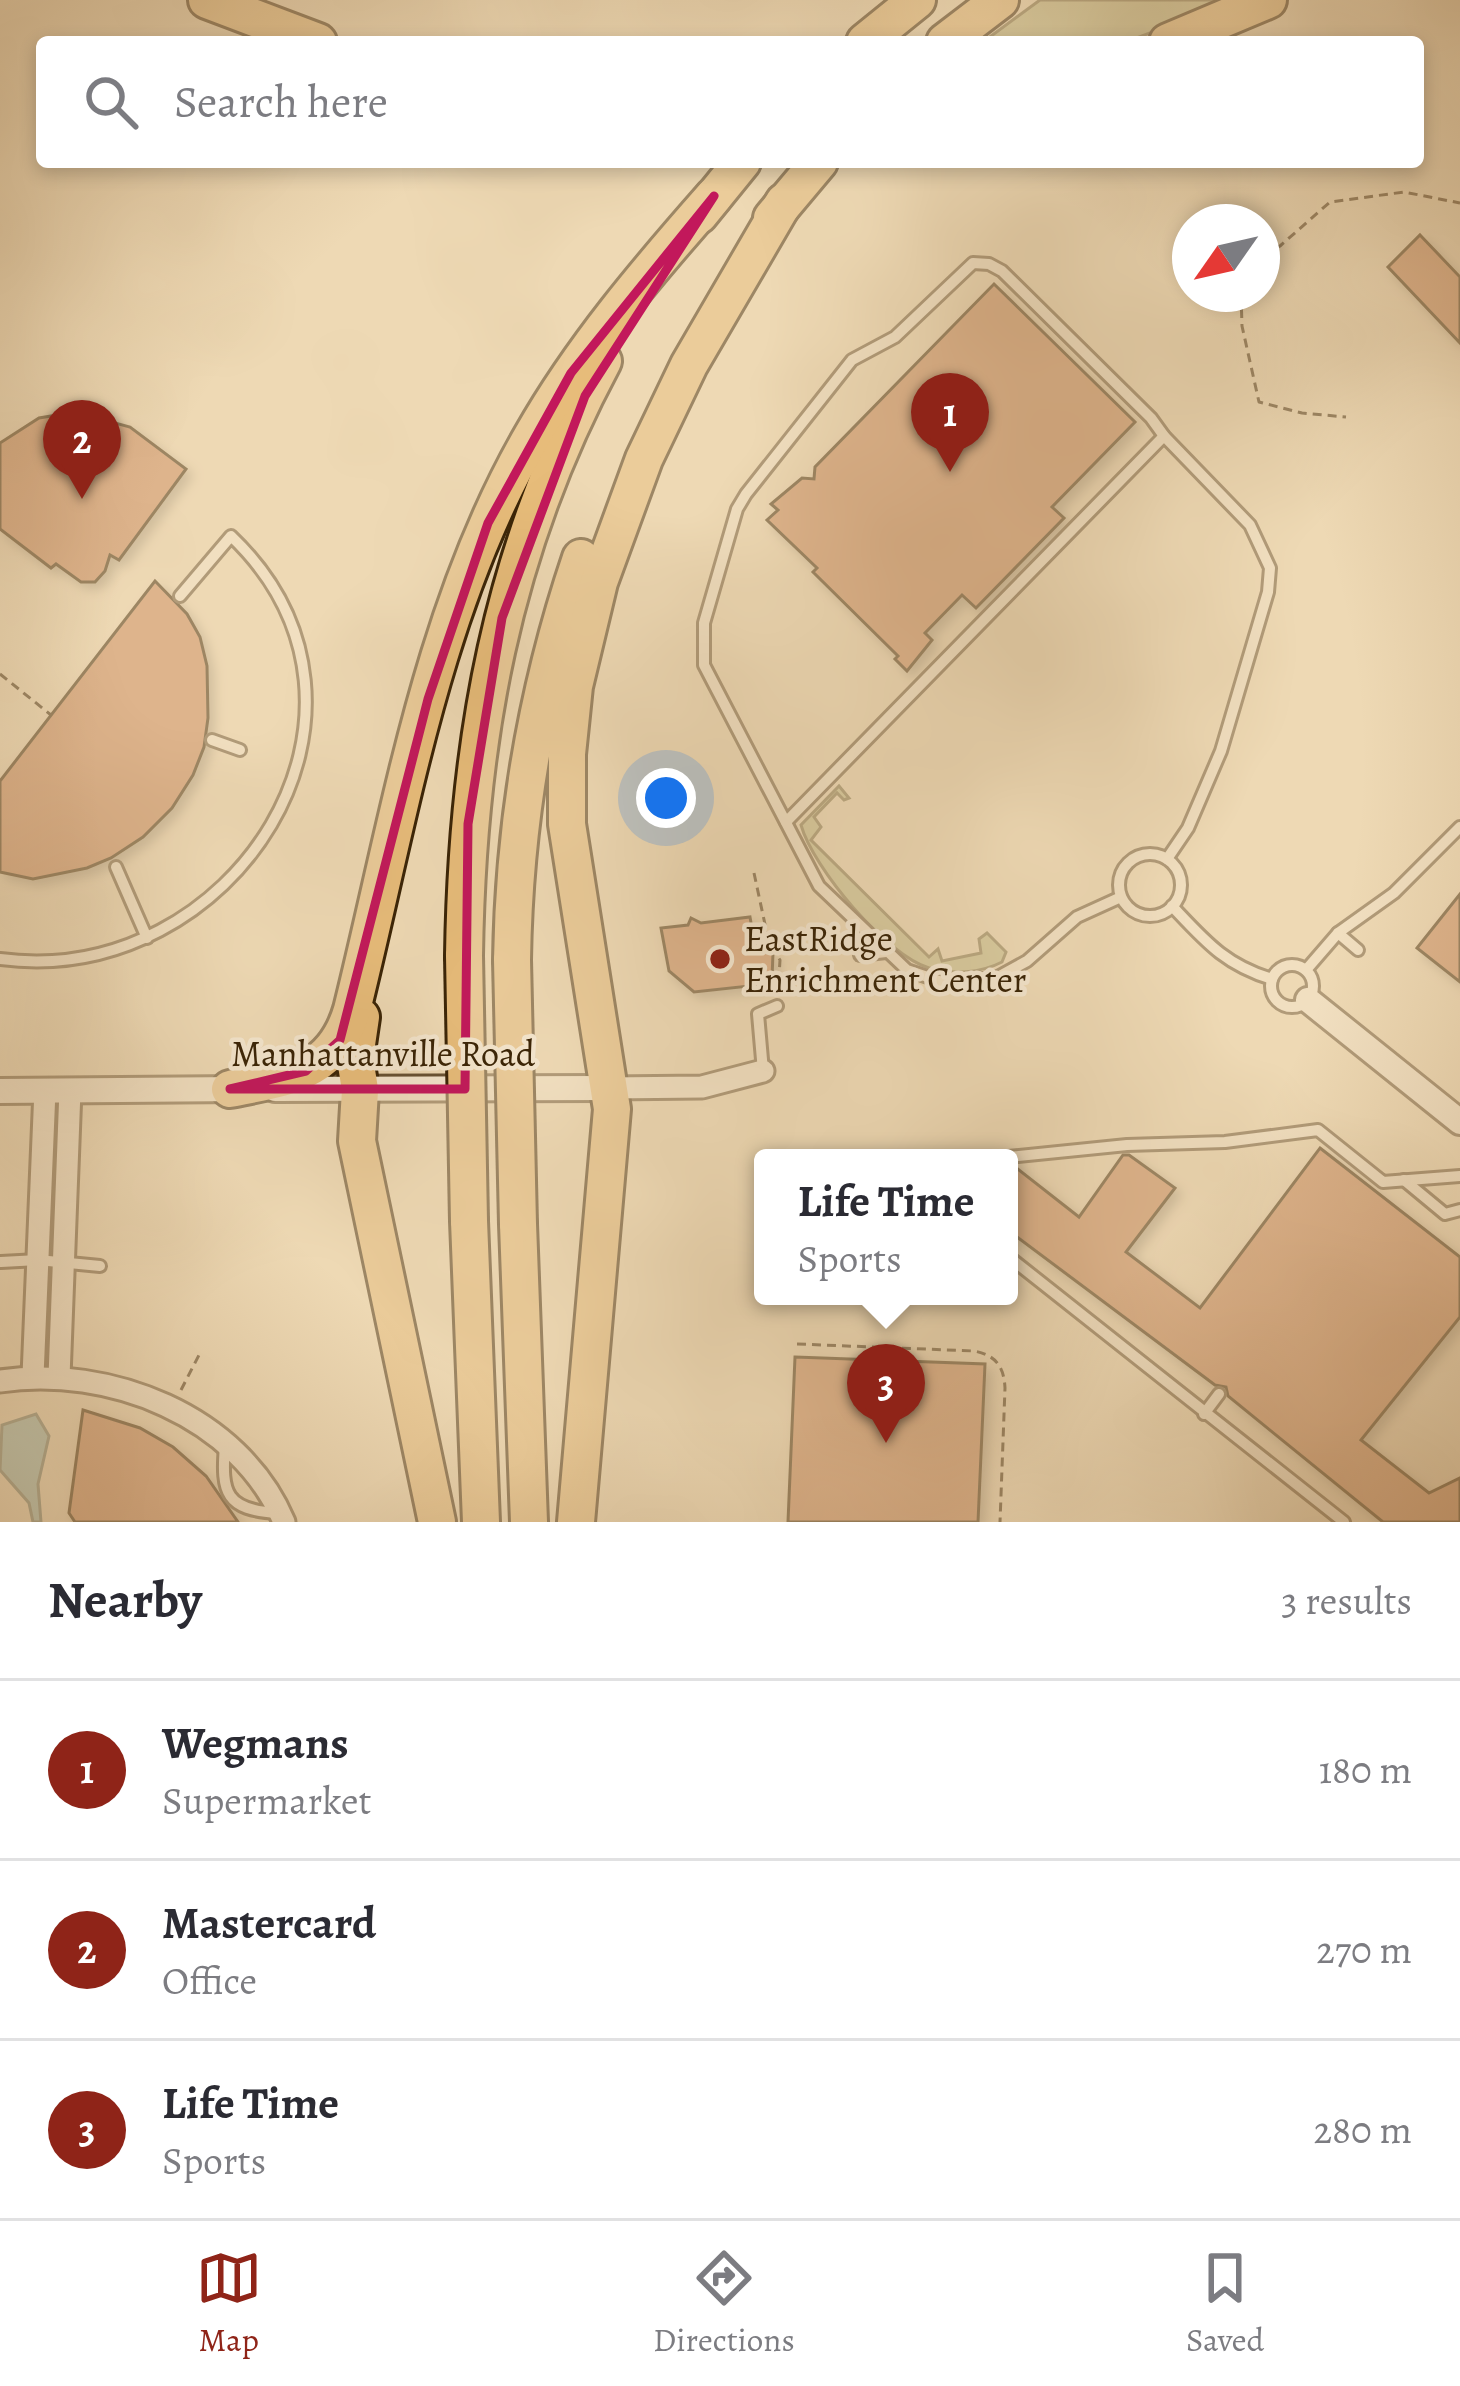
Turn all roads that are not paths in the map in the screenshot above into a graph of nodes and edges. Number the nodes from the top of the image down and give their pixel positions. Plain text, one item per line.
1 (207, 0) edge
2 (244, 0) edge
3 (917, 0) edge
4 (1000, 0) edge
5 (1268, 0) edge
6 (302, 36) edge
7 (330, 36) edge
8 (872, 36) edge
9 (953, 36) edge
10 (1182, 36) edge
11 (737, 168) edge
12 (814, 168) edge
13 (714, 196) junction
14 (784, 202) junction
15 (1164, 436) junction
16 (180, 596) dead end
17 (212, 740) dead end
18 (241, 750) dead end
19 (786, 822) junction
20 (1460, 826) edge
21 (1167, 860) junction
22 (116, 867) dead end
23 (382, 889) junction
24 (1121, 897) junction
25 (1172, 906) junction
26 (1338, 933) junction
27 (148, 938) junction
28 (1358, 950) dead end
29 (886, 952) junction
30 (860, 955) dead end
31 (0, 959) edge
32 (1306, 970) junction
33 (1272, 979) junction
34 (1308, 1000) junction
35 (777, 1006) road end
36 (764, 1071) joint
37 (609, 1088) junction
38 (230, 1089) junction
39 (0, 1090) edge
40 (57, 1090) junction
41 (360, 1090) junction
42 (1460, 1123) edge
43 (1018, 1156) edge
44 (1460, 1176) edge
45 (1404, 1180) junction
46 (1460, 1210) edge
47 (38, 1260) junction
48 (1, 1262) edge
49 (63, 1262) junction
50 (1018, 1264) edge
51 (100, 1266) dead end
52 (33, 1376) junction
53 (59, 1377) junction
54 (0, 1381) edge
55 (1219, 1394) dead end
56 (1204, 1414) junction
57 (225, 1446) junction
58 (282, 1518) edge
59 (437, 1522) edge
60 (482, 1522) edge
61 (529, 1522) edge
62 (576, 1522) edge
63 (1344, 1522) edge

1 - 6 highway
2 - 7 highway
3 - 8 highway
4 - 9 highway
5 - 10 highway
11 - 13 highway
12 - 14 highway
13 - 23 highway
13 - 60 highway, bridge
14 - 37 highway
14 - 61 highway, bridge
15 - 19 lane
15 - 19 lane
15 - 21 lane
16 - 27 lane
17 - 18 lane
19 - 29 lane
20 - 26 lane
21 - 24 lane
21 - 25 lane
22 - 27 lane
23 - 38 highway
23 - 41 highway
24 - 25 lane
24 - 29 lane
25 - 33 lane
26 - 28 lane
26 - 32 lane
27 - 31 lane
29 - 30 lane
32 - 33 lane
32 - 34 lane
33 - 34 lane
34 - 42 street
35 - 36 lane
36 - 37 street, Manhattanville Road
37 - 41 street, Manhattanville Road
37 - 62 highway
38 - 40 street, Manhattanville Road
38 - 41 street, Manhattanville Road
39 - 40 street, Manhattanville Road
40 - 47 street
40 - 49 street
41 - 59 highway
43 - 45 lane
44 - 45 lane
45 - 46 lane
47 - 48 lane
47 - 49 lane
47 - 52 street
49 - 51 lane
49 - 53 street
50 - 56 lane
52 - 53 street
52 - 54 street
53 - 57 street
55 - 56 lane
56 - 63 lane
57 - 58 street
57 - 58 lane

